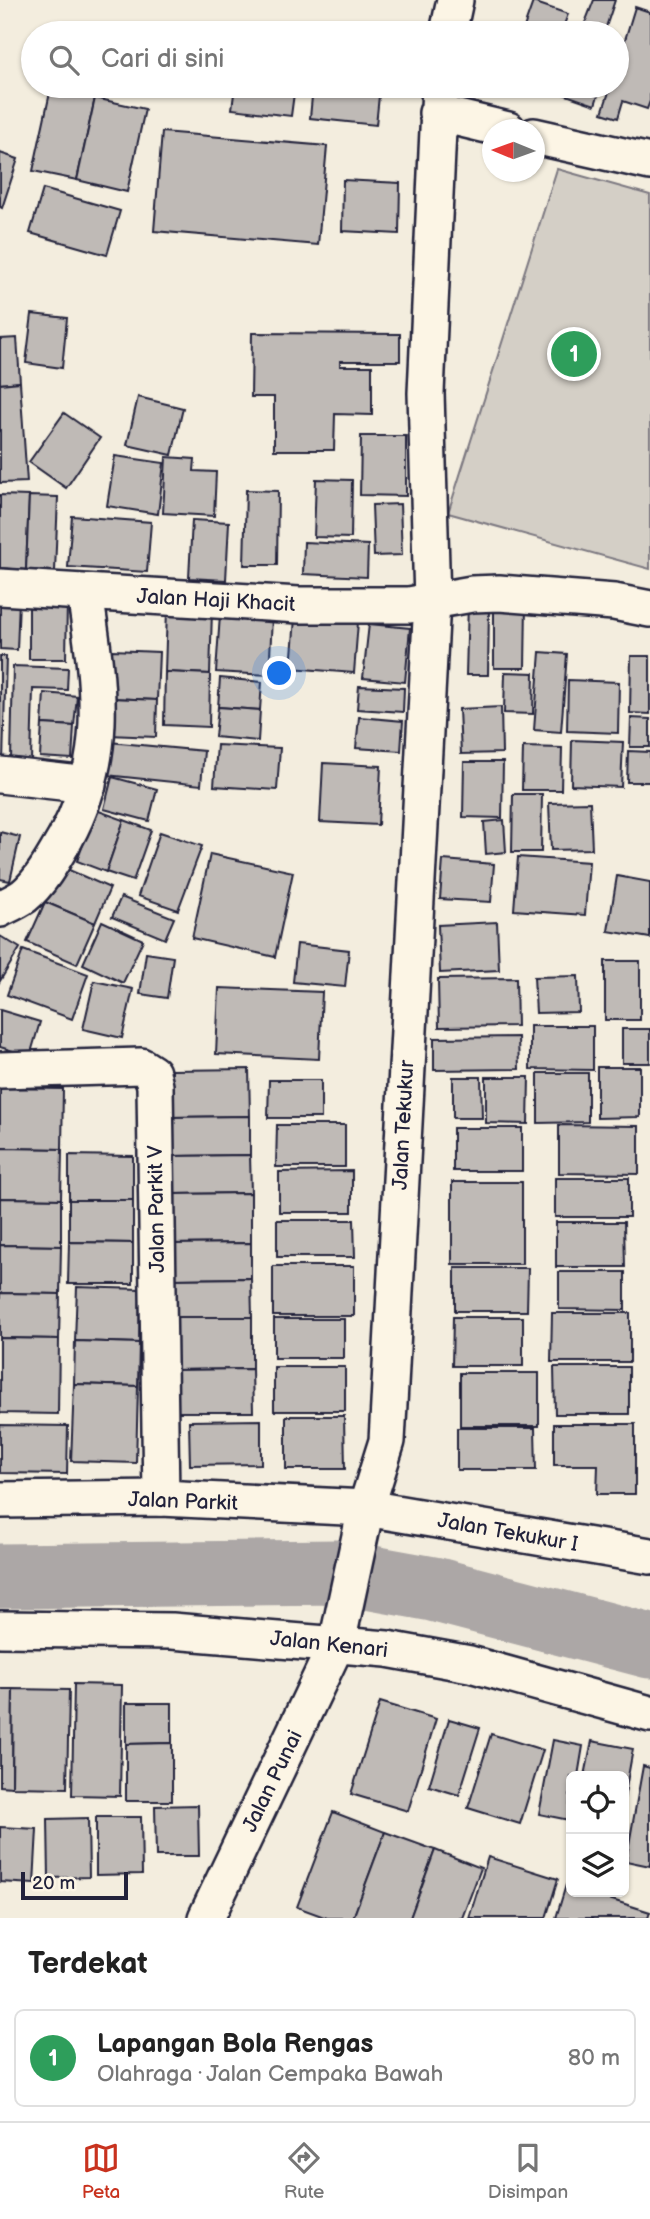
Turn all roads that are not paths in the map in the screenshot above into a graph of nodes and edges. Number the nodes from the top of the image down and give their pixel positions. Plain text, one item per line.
1 (455, 0) edge
2 (450, 21) edge
3 (438, 99) edge
4 (483, 119) edge
5 (545, 138) edge
6 (650, 162) edge
7 (0, 587) edge
8 (85, 593) junction
9 (432, 601) junction
10 (650, 609) edge
11 (0, 775) edge
12 (88, 785) junction
13 (0, 909) edge
14 (0, 1070) edge
15 (160, 1498) junction
16 (0, 1500) edge
17 (366, 1508) junction
18 (650, 1556) edge
19 (0, 1629) edge
20 (340, 1633) junction
21 (650, 1714) edge
22 (206, 1918) edge

1 - 2 street
3 - 4 street
3 - 9 street, Jalan Tekukur
5 - 6 street
7 - 8 street, Jalan Haji Khacit
8 - 9 street, Jalan Haji Khacit
8 - 12 street
9 - 10 street, Jalan Haji Khacit
9 - 17 street, Jalan Tekukur
11 - 12 street
12 - 13 street
14 - 15 street, Jalan Parkit V
15 - 16 street, Jalan Parkit
15 - 17 street, Jalan Parkit
17 - 18 street, Jalan Tekukur I
17 - 20 street, Jalan Tekukur
19 - 20 street, Jalan Kenari
20 - 21 street, Jalan Kenari
20 - 22 street, Jalan Punai

